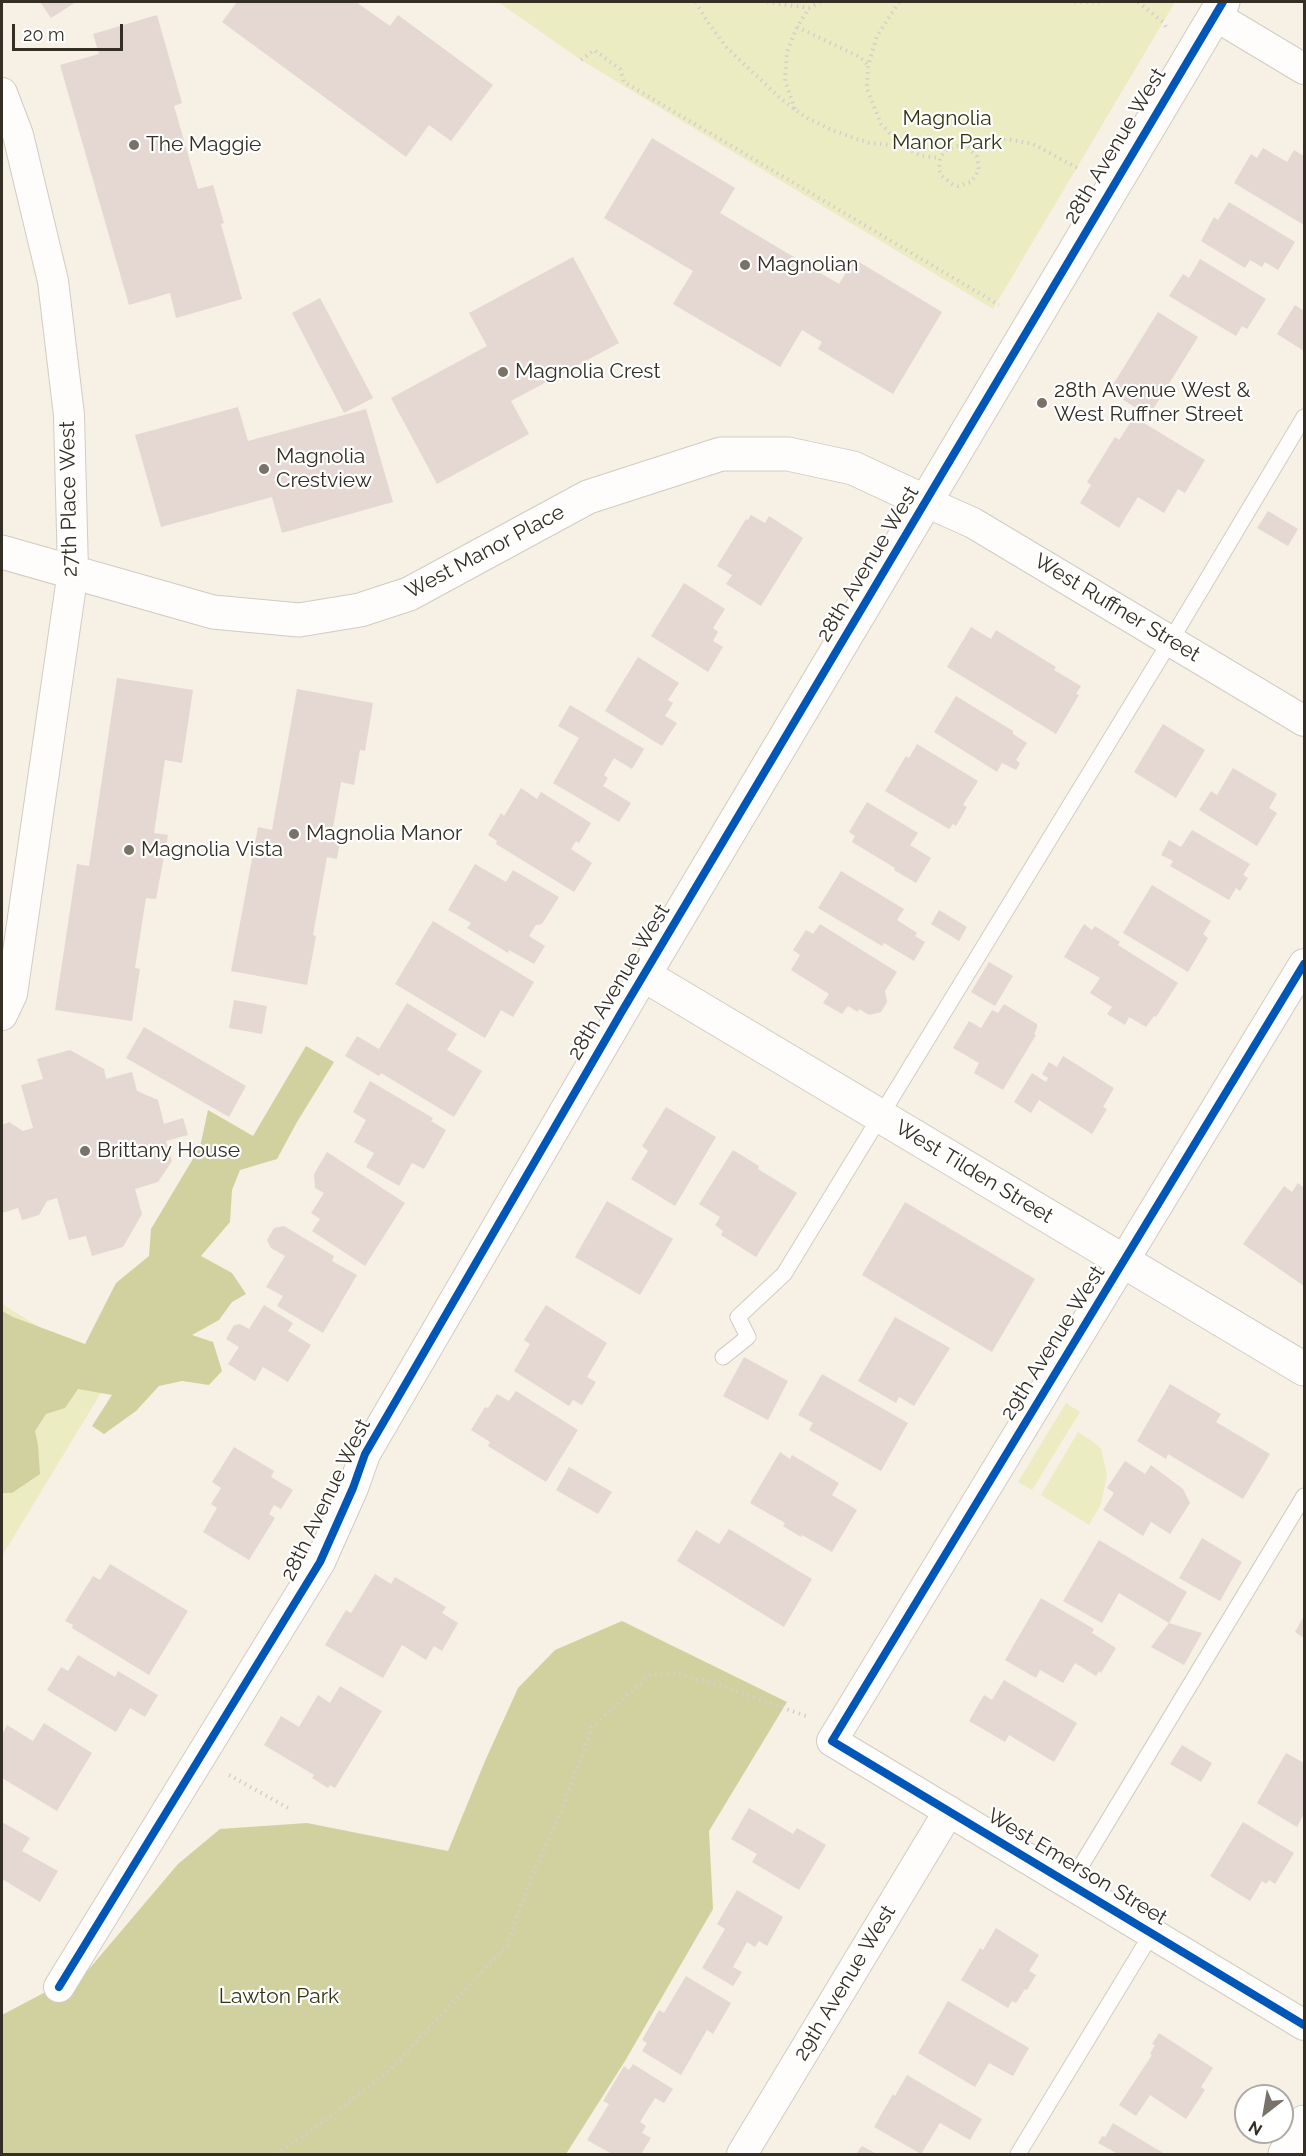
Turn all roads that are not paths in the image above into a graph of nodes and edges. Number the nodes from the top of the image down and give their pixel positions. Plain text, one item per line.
1 (1218, 8) edge
2 (1305, 69) edge
3 (2, 93) edge
4 (1305, 417) edge
5 (926, 502) junction
6 (2, 552) edge
7 (73, 572) junction
8 (1171, 640) junction
9 (1305, 721) edge
10 (1305, 964) edge
11 (644, 975) junction
12 (2, 1015) edge
13 (879, 1115) junction
14 (1125, 1261) junction
15 (723, 1357) dead end
16 (1305, 1369) edge
17 (1305, 1497) edge
18 (835, 1735) joint
19 (949, 1811) junction
20 (1070, 1884) junction
21 (1152, 1934) junction
22 (59, 1987) dead end
23 (1305, 2025) edge
24 (1305, 2122) edge
25 (742, 2154) edge
26 (1018, 2154) edge
27 (1285, 2154) edge

1 - 2 street
1 - 5 street, 28th Avenue West
3 - 7 street, 27th Place West
4 - 8 lane
5 - 7 street, West Manor Place
5 - 8 street, West Ruffner Street
5 - 11 street, 28th Avenue West
6 - 7 street, West Manor Place
7 - 12 street, 27th Place West
8 - 9 street, West Ruffner Street
8 - 13 lane
10 - 14 street, 29th Avenue West
11 - 13 street, West Tilden Street
11 - 22 street, 28th Avenue West
13 - 14 street, West Tilden Street
13 - 15 lane
14 - 16 street, West Tilden Street
14 - 18 street, 29th Avenue West
17 - 20 lane
18 - 19 street, West Emerson Street
19 - 20 street, West Emerson Street
19 - 25 street, 29th Avenue West
20 - 21 street, West Emerson Street
21 - 23 street, West Emerson Street
21 - 26 lane
24 - 27 street

